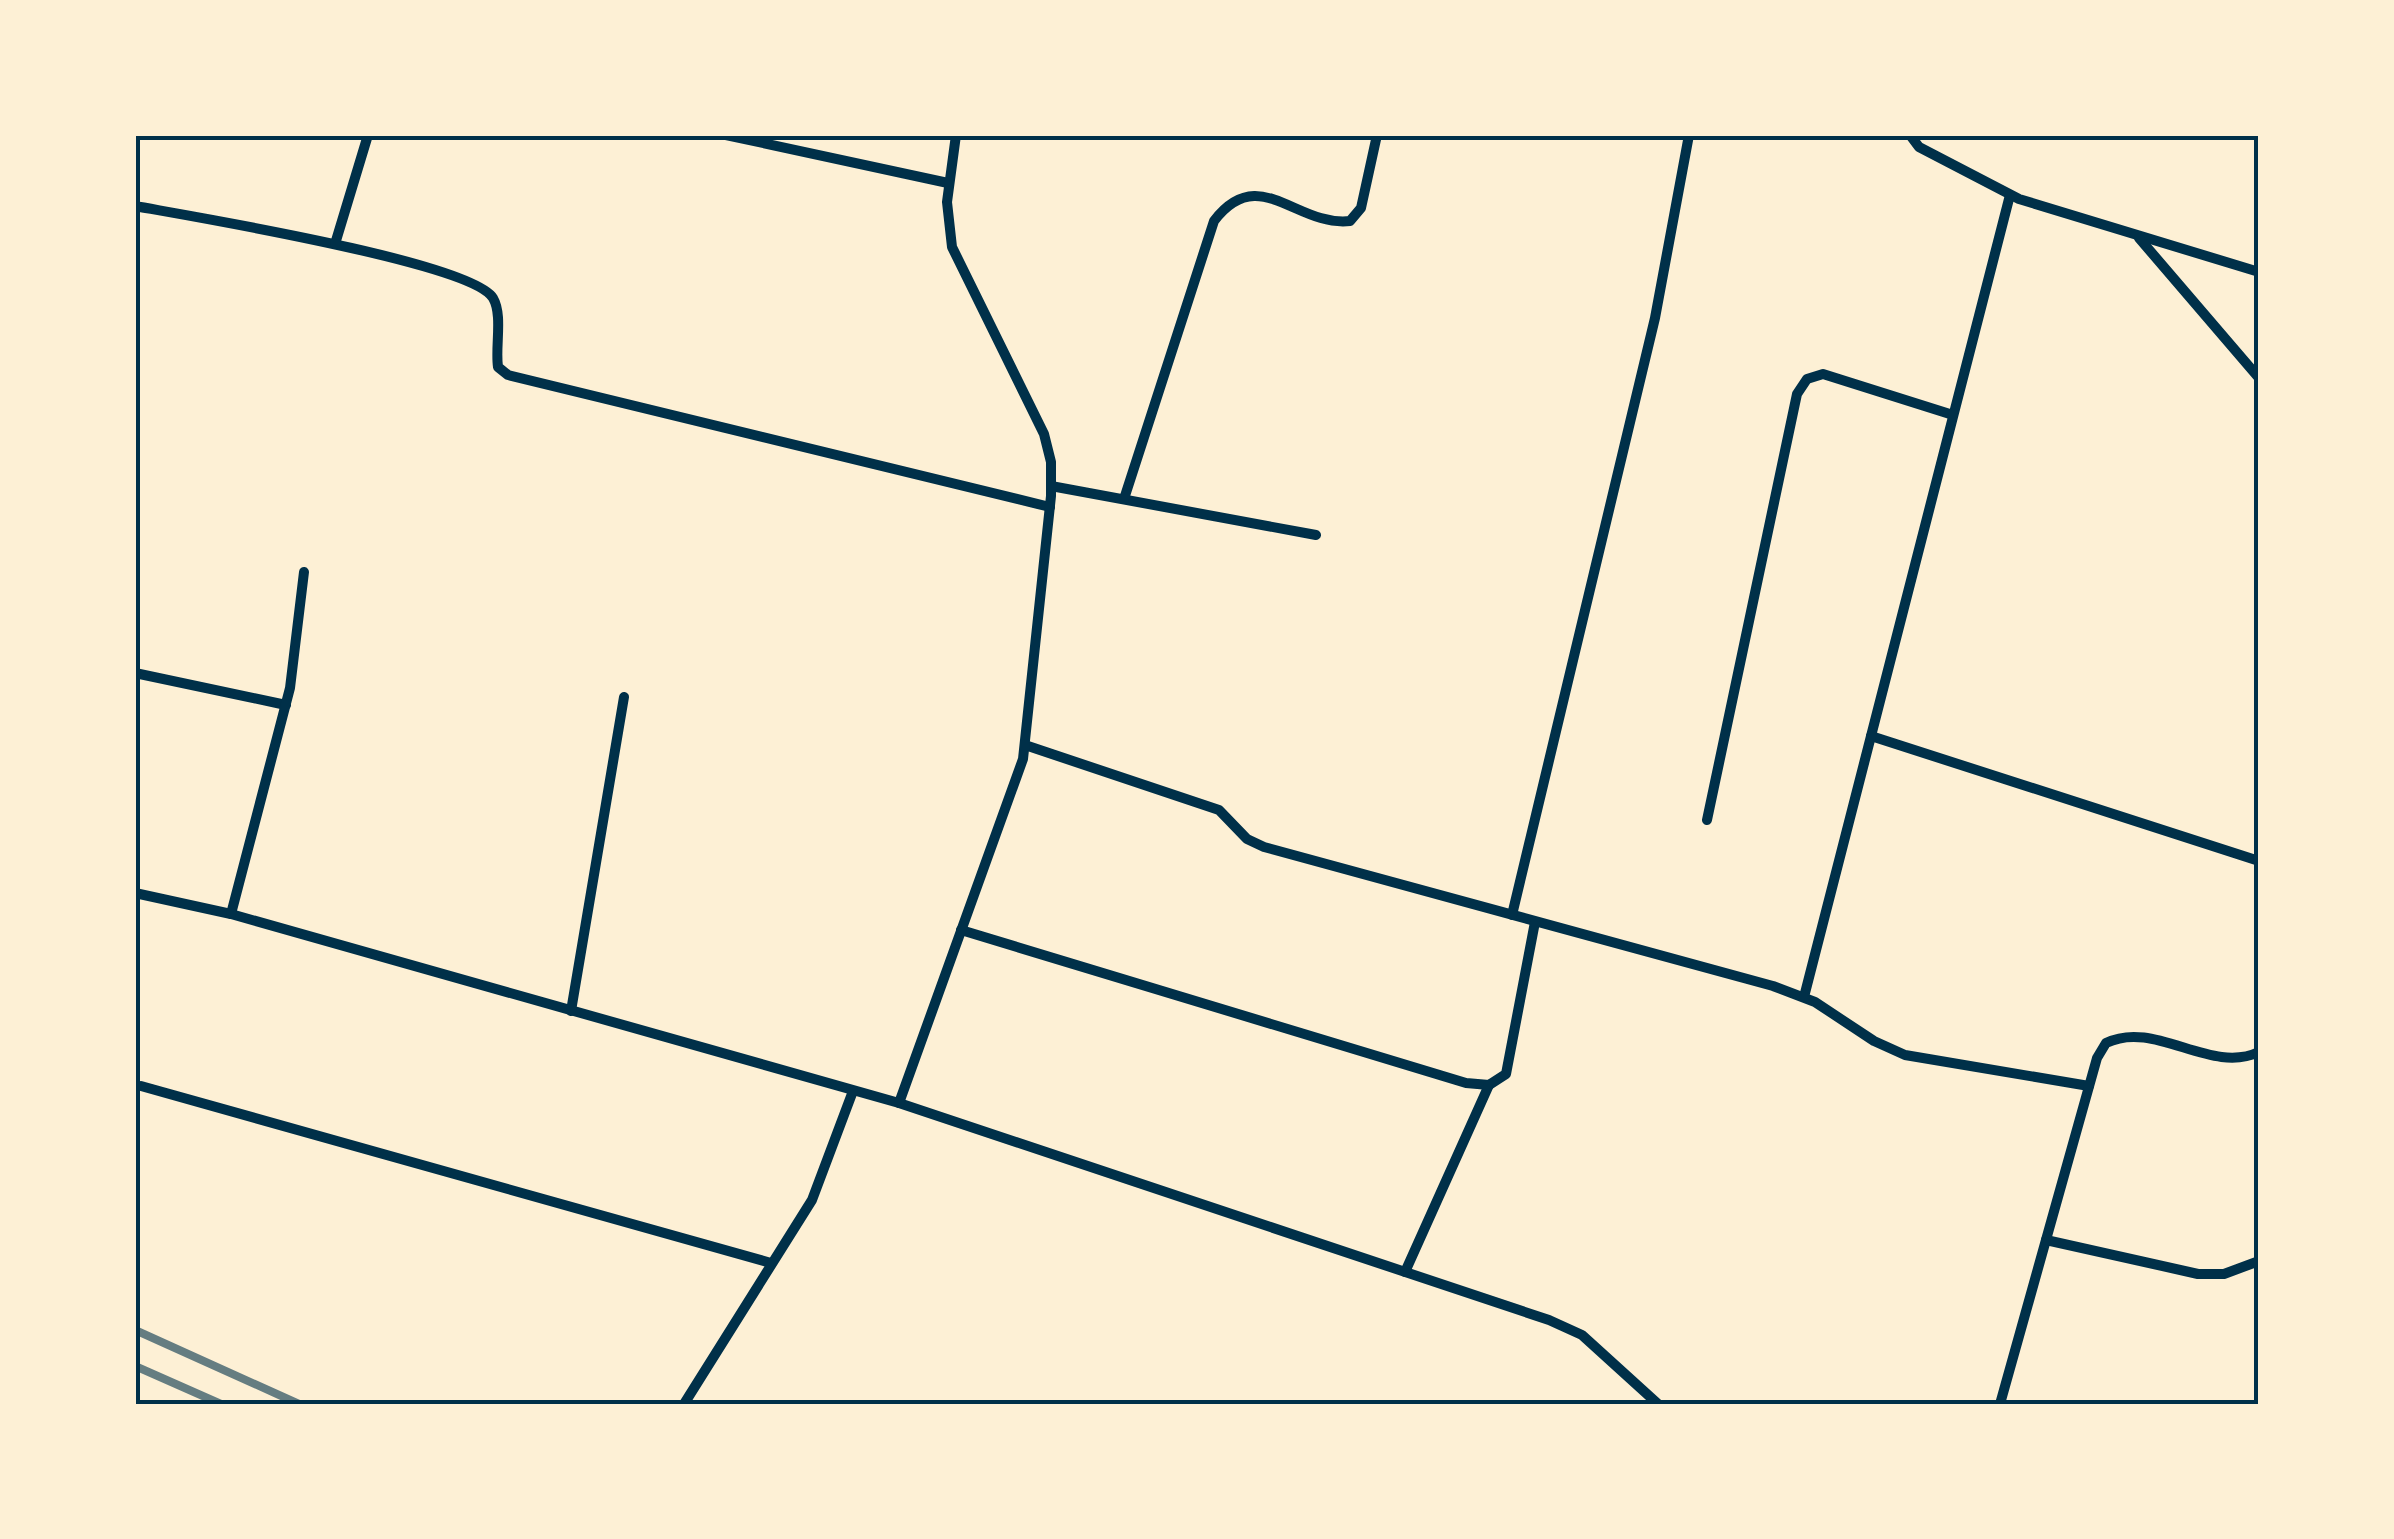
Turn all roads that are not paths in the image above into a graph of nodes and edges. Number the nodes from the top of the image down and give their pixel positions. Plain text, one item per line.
1 (368, 135) edge
2 (726, 135) edge
3 (956, 135) edge
4 (1377, 135) edge
5 (1689, 135) edge
6 (1910, 135) edge
7 (948, 182) junction
8 (2010, 195) junction
9 (135, 206) edge
10 (2138, 238) junction
11 (335, 244) junction
12 (2259, 272) edge
13 (2259, 378) edge
14 (1953, 416) junction
15 (1051, 486) junction
16 (1124, 499) junction
17 (1050, 506) junction
18 (1316, 535) dead end
19 (304, 572) dead end
20 (135, 673) edge
21 (624, 697) dead end
22 (286, 705) junction
23 (1872, 736) junction
24 (1026, 745) junction
25 (1706, 820) dead end
26 (2259, 862) edge
27 (135, 894) edge
28 (231, 914) junction
29 (1512, 915) junction
30 (1535, 922) junction
31 (961, 930) junction
32 (1804, 997) junction
33 (571, 1010) junction
34 (2259, 1052) edge
35 (141, 1086) dead end
36 (1489, 1086) junction
37 (2089, 1086) junction
38 (853, 1090) junction
39 (899, 1103) junction
40 (2046, 1240) junction
41 (2259, 1261) edge
42 (770, 1263) junction
43 (1406, 1272) junction
44 (684, 1404) edge
45 (1658, 1404) edge
46 (2000, 1404) edge

1 - 11 street
2 - 7 street
3 - 7 street
4 - 16 street
5 - 29 street
6 - 8 street
7 - 15 street
8 - 10 street
8 - 14 street
9 - 11 street
10 - 12 street
10 - 13 street
11 - 17 street
14 - 23 street
14 - 25 street
15 - 16 street
15 - 17 street
16 - 18 street
17 - 24 street
19 - 22 street
20 - 22 street
21 - 33 street
22 - 28 street
23 - 26 street
23 - 32 street
24 - 29 street
24 - 31 street
27 - 28 street
28 - 33 street
29 - 30 street
30 - 32 street
30 - 36 street
31 - 36 street
31 - 39 street
32 - 37 street
33 - 38 street
34 - 37 street
35 - 42 street
36 - 43 street
37 - 40 street
38 - 39 street
38 - 42 street
39 - 43 street
40 - 41 street
40 - 46 street
42 - 44 street
43 - 45 street

